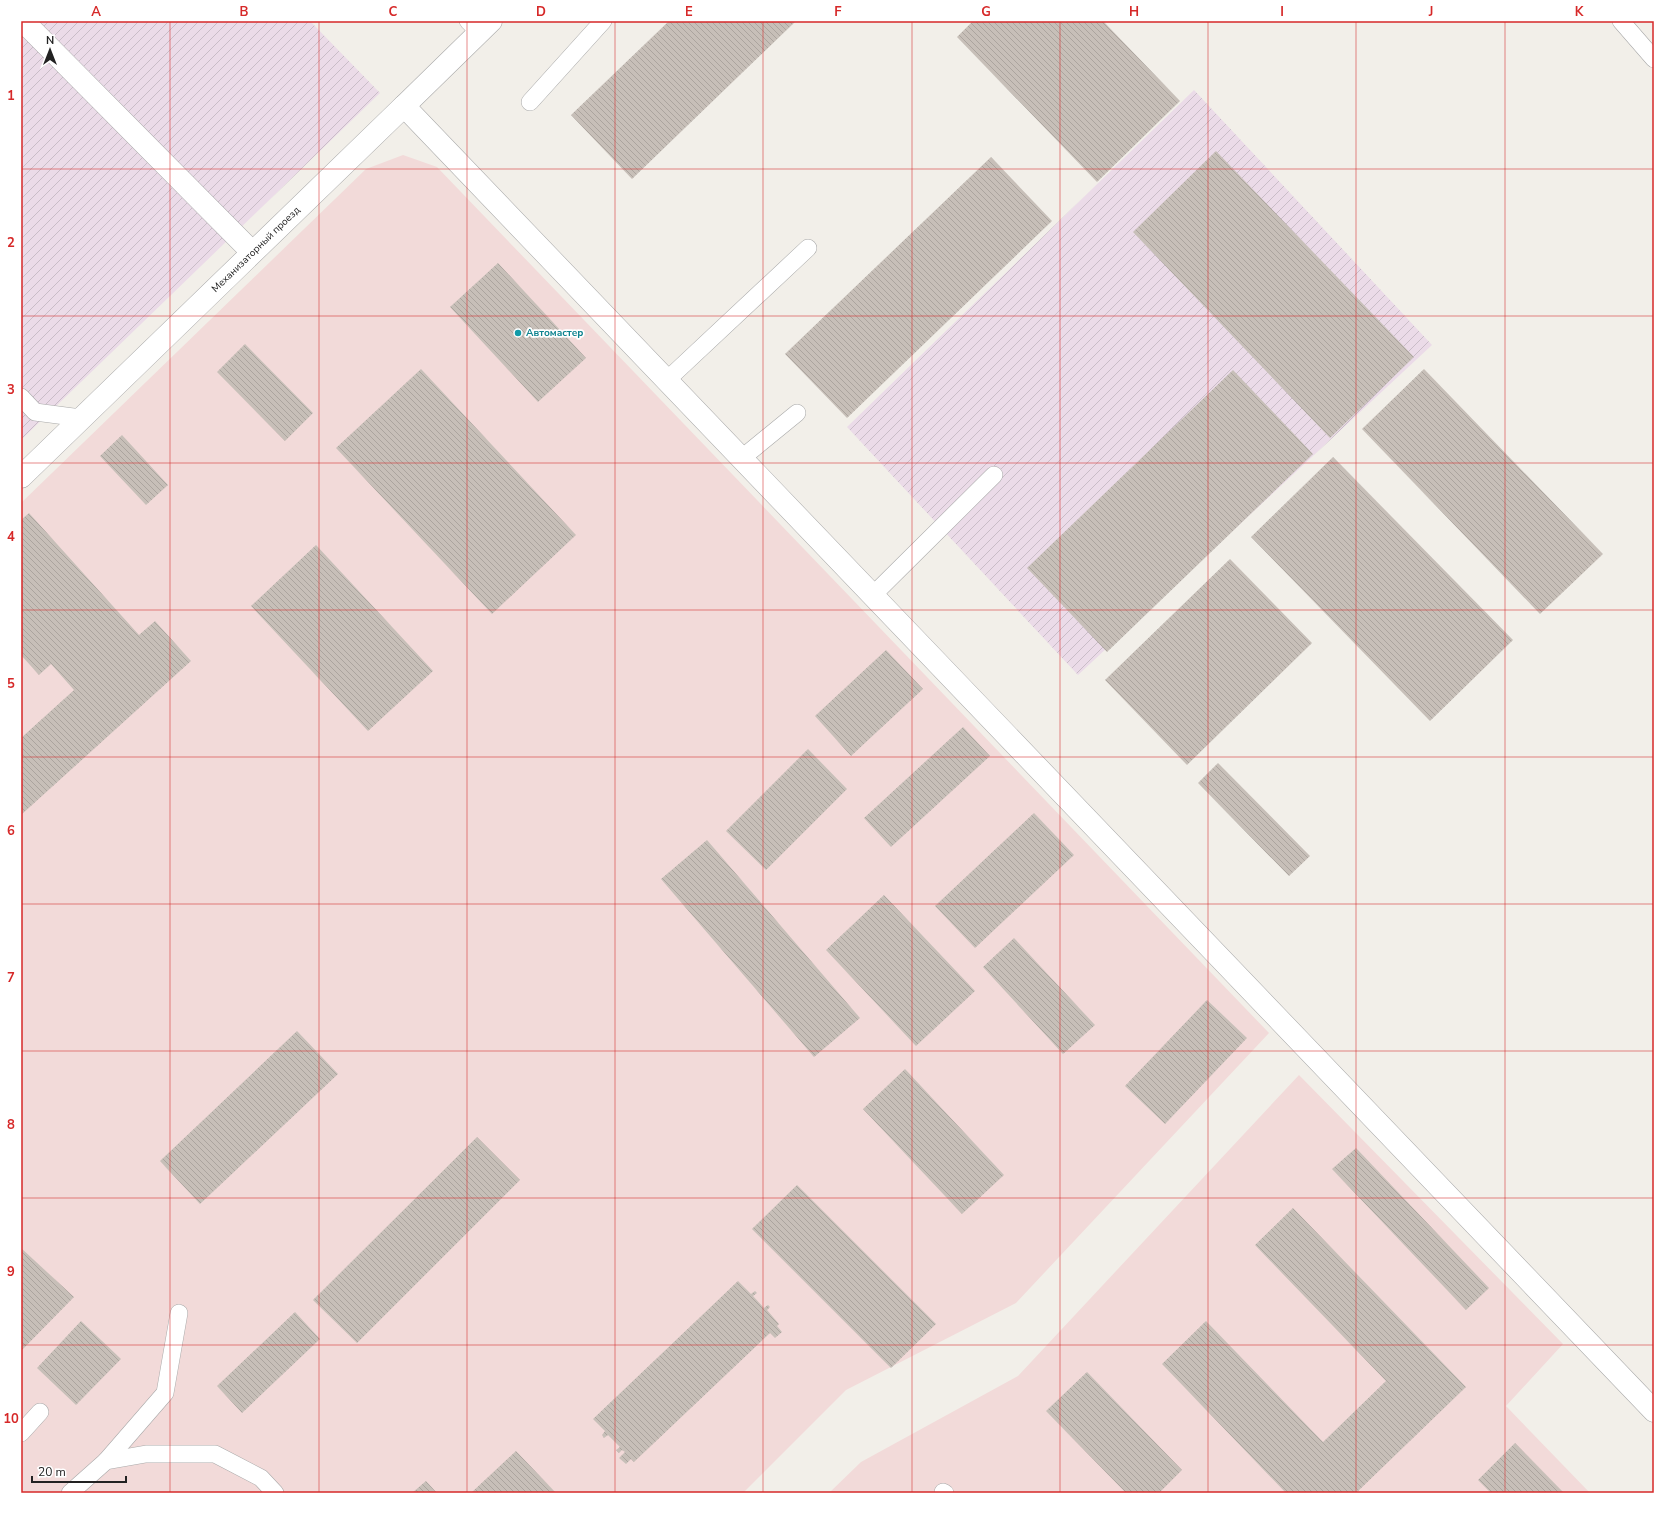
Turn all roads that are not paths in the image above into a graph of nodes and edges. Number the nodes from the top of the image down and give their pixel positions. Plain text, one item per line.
1 (23, 21) edge
2 (604, 21) edge
3 (1621, 21) edge
4 (479, 25) edge
5 (1654, 59) edge
6 (530, 102) dead end
7 (404, 106) junction
8 (808, 248) dead end
9 (252, 252) junction
10 (667, 380) junction
11 (21, 397) edge
12 (797, 413) dead end
13 (81, 418) junction
14 (742, 458) junction
15 (994, 475) dead end
16 (21, 476) edge
17 (873, 595) junction
18 (179, 1312) dead end
19 (1654, 1411) edge
20 (40, 1412) dead end
21 (21, 1433) edge
22 (106, 1461) junction
23 (70, 1493) edge
24 (275, 1493) edge

1 - 9 street
2 - 6 lane
3 - 5 lane
4 - 7 street, Механизаторный проезд
7 - 9 street, Механизаторный проезд
7 - 10 street
8 - 10 lane
9 - 13 street, Механизаторный проезд
10 - 14 street
11 - 13 lane
12 - 14 lane
13 - 16 street, Механизаторный проезд
14 - 17 street
15 - 17 lane
17 - 19 street
18 - 22 lane
20 - 21 lane
22 - 23 lane
22 - 24 lane

